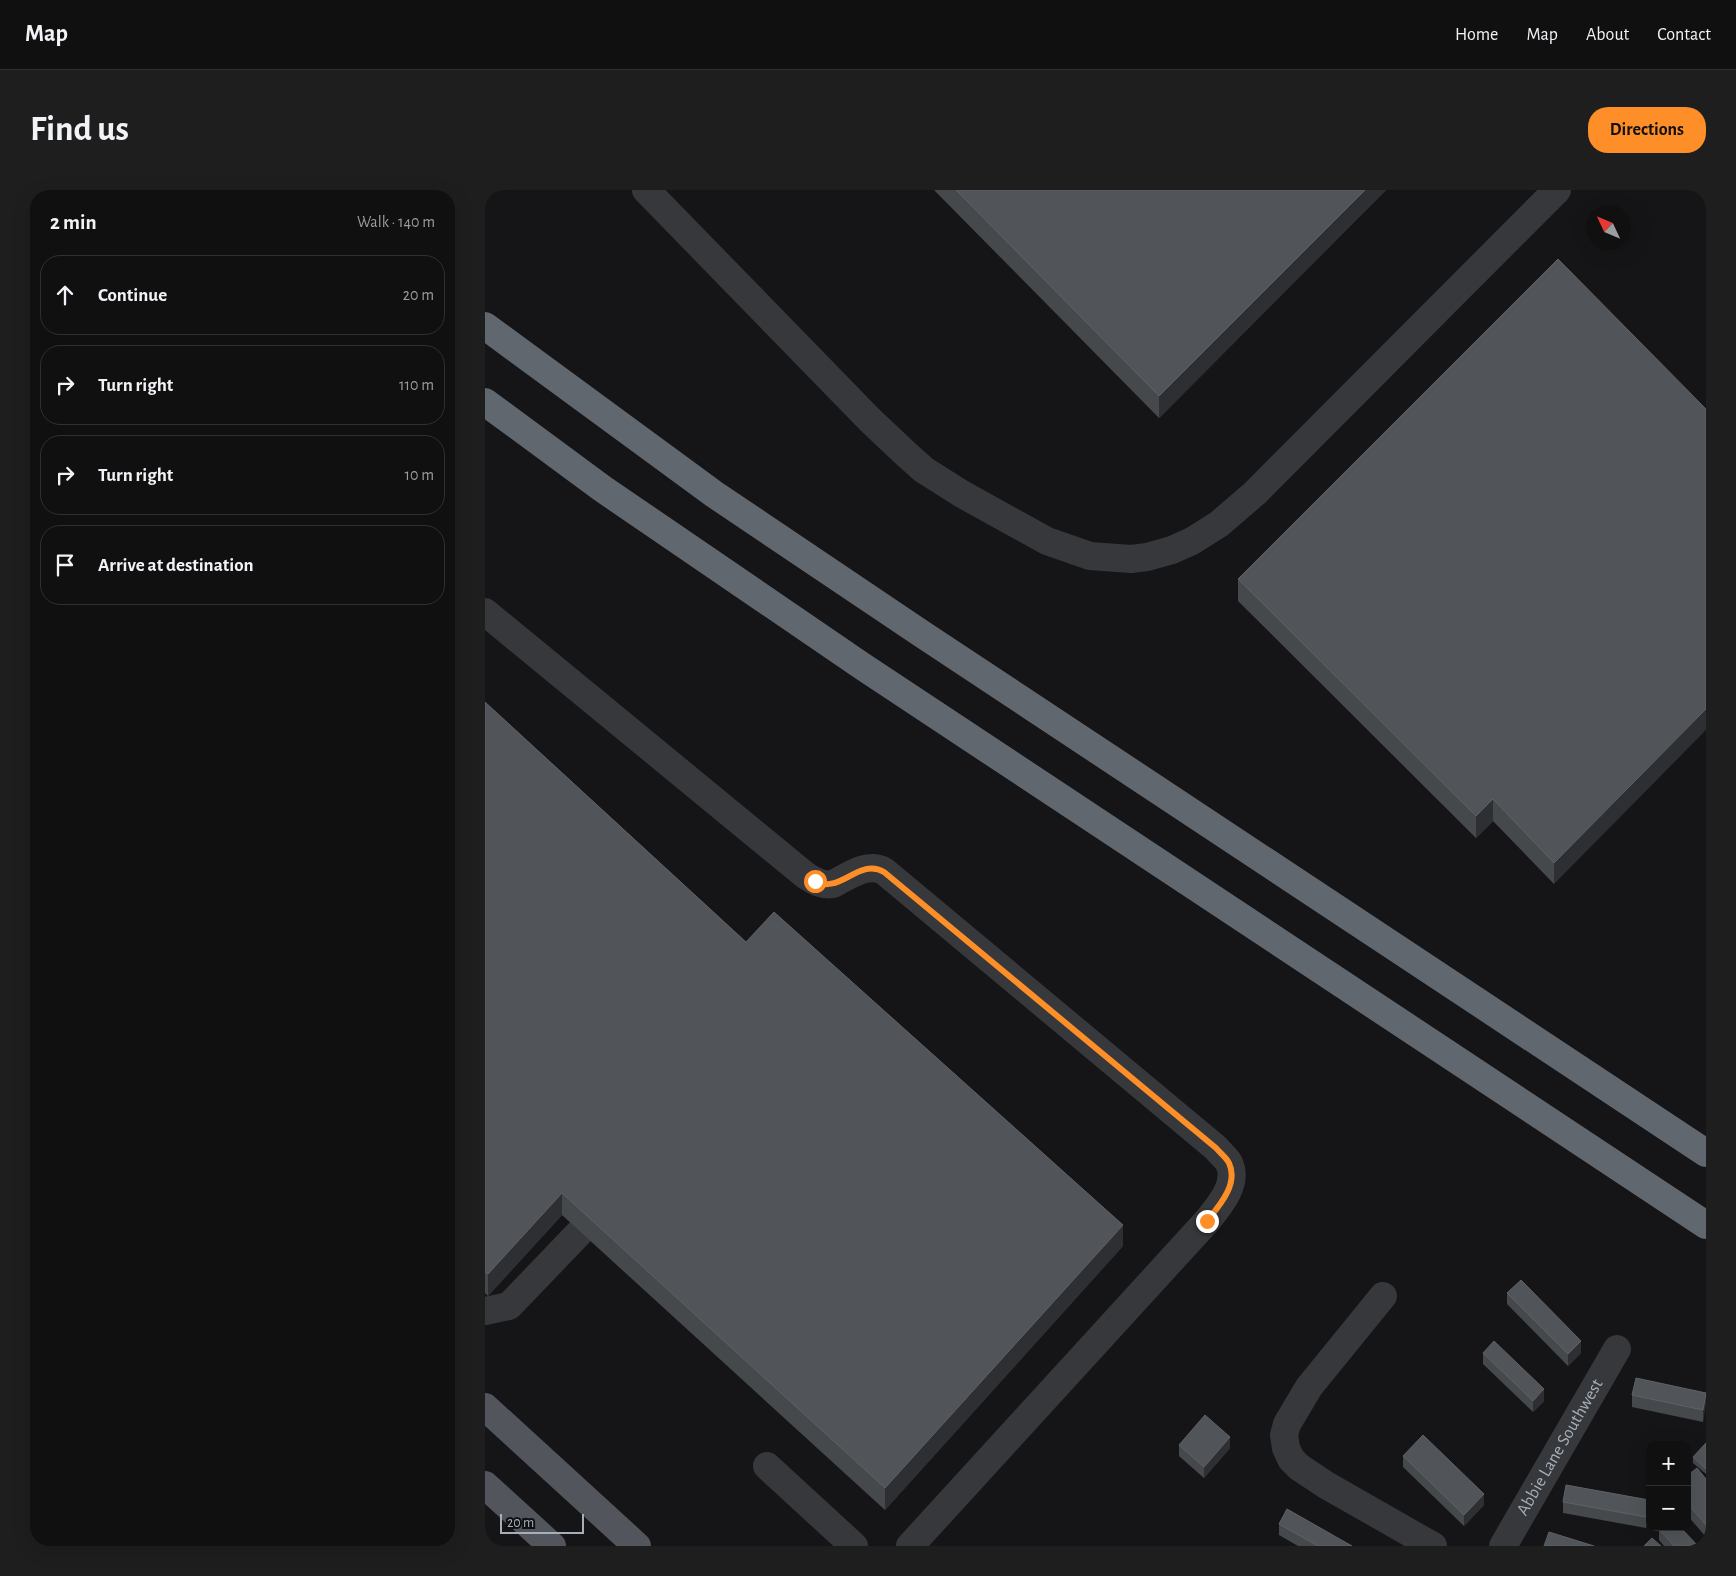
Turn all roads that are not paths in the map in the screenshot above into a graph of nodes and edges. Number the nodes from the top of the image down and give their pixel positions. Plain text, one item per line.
1 (646, 190) edge
2 (1557, 190) edge
3 (485, 326) edge
4 (485, 402) edge
5 (485, 612) edge
6 (1706, 1153) edge
7 (1706, 1225) edge
8 (580, 1232) edge
9 (1383, 1296) dead end
10 (485, 1310) edge
11 (1617, 1349) dead end
12 (485, 1408) edge
13 (767, 1466) dead end
14 (485, 1486) edge
15 (1426, 1545) edge
16 (552, 1546) edge
17 (637, 1546) edge
18 (854, 1546) edge
19 (910, 1546) edge
20 (1503, 1546) edge

1 - 2 street
3 - 6 highway
4 - 7 highway
5 - 19 street
8 - 10 street
9 - 15 street
11 - 20 street, Abbie Lane Southwest
12 - 17 main road
13 - 18 street
14 - 16 main road

